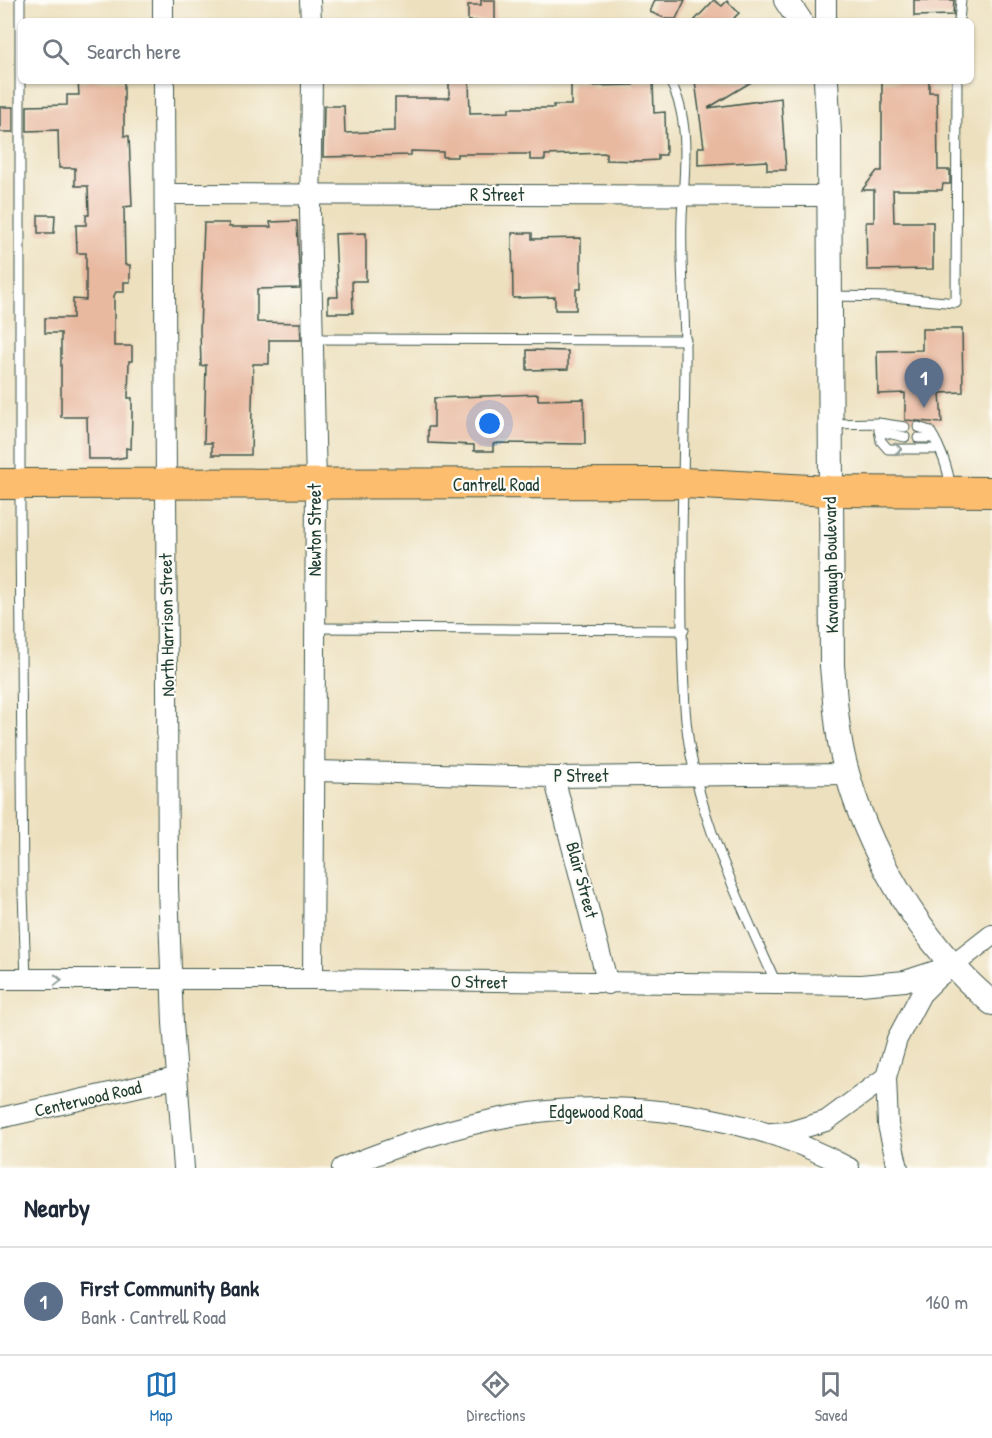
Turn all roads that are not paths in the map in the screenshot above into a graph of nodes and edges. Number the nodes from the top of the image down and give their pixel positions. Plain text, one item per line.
1 (20, 0) edge
2 (163, 0) edge
3 (310, 0) edge
4 (786, 0) edge
5 (826, 0) edge
6 (961, 0) edge
7 (20, 18) edge
8 (163, 18) edge
9 (311, 18) edge
10 (798, 18) edge
11 (826, 18) edge
12 (959, 18) edge
13 (18, 84) edge
14 (164, 84) edge
15 (312, 84) edge
16 (671, 84) edge
17 (826, 84) edge
18 (957, 84) edge
19 (166, 194) junction
20 (310, 194) junction
21 (685, 196) junction
22 (829, 196) junction
23 (830, 296) junction
24 (312, 339) junction
25 (686, 340) junction
26 (830, 424) junction
27 (879, 427) junction
28 (918, 427) dead end
29 (905, 432) dead end
30 (918, 438) dead end
31 (934, 438) junction
32 (937, 449) junction
33 (165, 483) junction
34 (684, 483) junction
35 (10, 484) edge
36 (316, 485) junction
37 (830, 491) junction
38 (951, 492) junction
39 (992, 492) edge
40 (314, 628) junction
41 (684, 630) junction
42 (315, 771) junction
43 (848, 774) junction
44 (695, 776) junction
45 (554, 777) junction
46 (992, 935) edge
47 (954, 965) junction
48 (313, 979) junction
49 (0, 980) edge
50 (26, 980) junction
51 (172, 981) junction
52 (776, 983) junction
53 (608, 984) junction
54 (992, 1004) edge
55 (886, 1077) junction
56 (176, 1078) junction
57 (0, 1118) edge
58 (763, 1133) junction
59 (184, 1168) edge
60 (342, 1168) edge
61 (849, 1168) edge
62 (898, 1168) edge

1 - 7 lane
2 - 8 street
3 - 9 street
4 - 10 street
5 - 11 street
6 - 12 lane
13 - 35 lane
14 - 19 street, North Harrison Street
15 - 20 street, Newton Street
16 - 21 lane
17 - 22 street, Kavanaugh Boulevard
18 - 23 lane
19 - 20 street, R Street
19 - 33 street, North Harrison Street
20 - 21 street, R Street
20 - 24 street, Newton Street
21 - 22 street, R Street
21 - 25 lane
22 - 23 street, Kavanaugh Boulevard
23 - 26 street, Kavanaugh Boulevard
24 - 25 lane
24 - 36 street, Newton Street
25 - 34 lane
26 - 27 lane
26 - 37 street, Kavanaugh Boulevard
27 - 29 lane
27 -> 32 lane
28 - 31 lane
30 - 31 lane
31 - 32 lane
32 - 38 lane
33 - 35 main road, Cantrell Road
33 - 36 main road, Cantrell Road
33 - 51 street, North Harrison Street
34 - 36 main road, Cantrell Road
34 - 37 main road, Cantrell Road
34 - 41 lane
35 - 50 lane
36 - 40 street, Newton Street
37 - 38 main road, Cantrell Road
37 - 43 street, Kavanaugh Boulevard
38 - 39 main road, Cantrell Road
40 - 41 lane
40 - 42 street, Newton Street
41 - 44 lane
42 - 45 street, P Street
42 - 48 street, Newton Street
43 - 44 street, P Street
43 - 47 street, Kavanaugh Boulevard
44 - 45 street, P Street
44 - 52 lane
45 - 53 street, Blair Street
46 - 47 street
47 - 52 street, O Street
47 - 54 street, Kavanaugh Boulevard
47 - 55 street
48 - 51 street, O Street
48 - 53 street, O Street
49 - 50 street, O Street
50 -> 51 street, O Street
51 - 56 street, North Harrison Street
52 - 53 street, O Street
55 - 58 street
55 - 62 street
56 - 57 street, Centerwood Road
56 - 59 street, North Harrison Street
58 - 60 street, Edgewood Road
58 - 61 street, Edgewood Road

